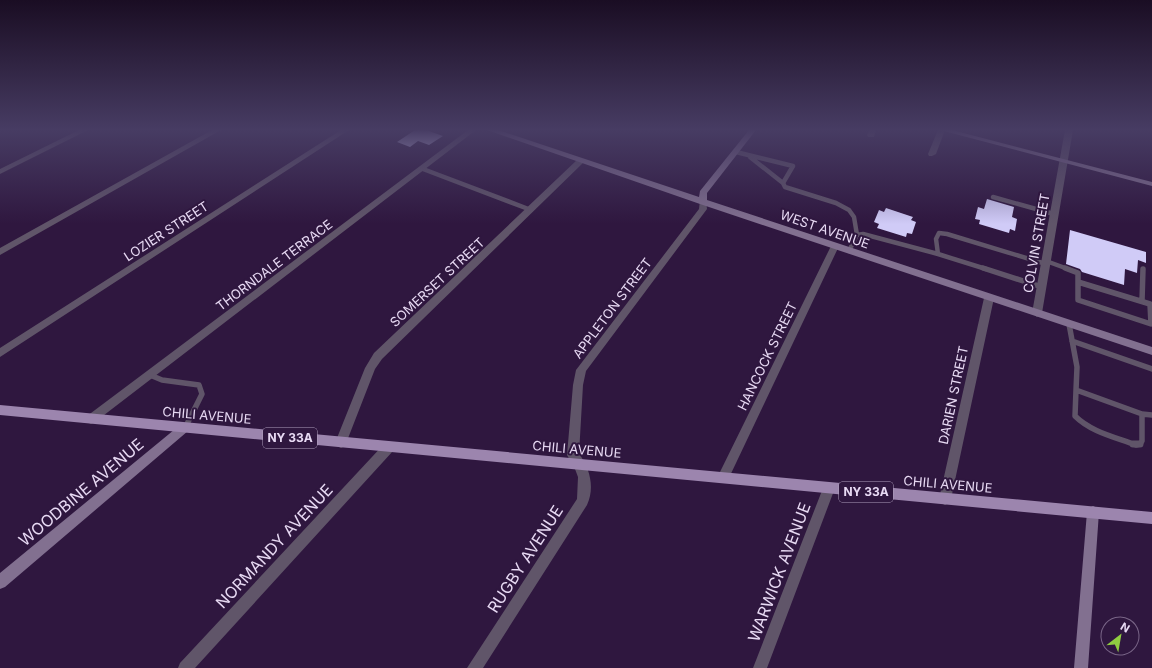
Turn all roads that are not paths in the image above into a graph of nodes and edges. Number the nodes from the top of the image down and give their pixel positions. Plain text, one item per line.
1 (22, 161) edge
2 (162, 161) edge
3 (298, 161) edge
4 (433, 161) edge
5 (581, 161) joint
6 (728, 161) edge
7 (756, 161) edge
8 (779, 161) edge
9 (1063, 161) joint
10 (423, 169) junction
11 (0, 172) edge
12 (783, 183) junction
13 (1152, 184) edge
14 (993, 197) dead end
15 (702, 202) junction
16 (531, 210) junction
17 (1054, 214) junction
18 (857, 235) junction
19 (836, 246) junction
20 (849, 251) junction
21 (0, 252) edge
22 (938, 254) junction
23 (1046, 263) junction
24 (1143, 269) dead end
25 (1078, 282) junction
26 (1042, 287) junction
27 (989, 298) junction
28 (1142, 301) junction
29 (1037, 313) junction
30 (1069, 324) junction
31 (1072, 341) junction
32 (1152, 351) edge
33 (0, 353) edge
34 (1152, 368) edge
35 (150, 375) junction
36 (1076, 390) junction
37 (1, 411) edge
38 (1142, 414) junction
39 (1152, 415) edge
40 (91, 419) junction
41 (184, 428) junction
42 (341, 443) junction
43 (389, 447) junction
44 (580, 464) junction
45 (723, 478) junction
46 (829, 488) junction
47 (945, 499) junction
48 (1093, 512) junction
49 (1152, 518) edge
50 (0, 582) edge
51 (185, 668) edge
52 (474, 668) edge
53 (760, 668) edge
54 (1081, 668) edge

1 - 11 street
2 - 21 street
3 - 33 street, LOZIER STREET
4 - 10 street, THORNDALE TERRACE
5 - 15 main road, WEST AVENUE
5 - 16 street, SOMERSET STREET
6 - 15 main road
7 - 12 lane
8 - 12 lane
9 - 13 main road
9 - 17 street, COLVIN STREET
10 - 16 lane
10 - 35 street, THORNDALE TERRACE
12 - 18 lane
14 - 17 lane
15 - 19 main road, WEST AVENUE
15 - 44 street, APPLETON STREET
16 - 42 street, SOMERSET STREET
17 - 23 street, COLVIN STREET
18 - 20 lane
18 - 22 lane
19 - 20 main road, WEST AVENUE
19 - 45 street, HANCOCK STREET
20 - 27 main road, WEST AVENUE
22 - 23 lane
22 - 26 lane
23 - 25 lane
23 - 26 street, COLVIN STREET
24 - 28 lane
25 - 28 lane
25 - 28 lane
26 - 29 street, COLVIN STREET
27 - 29 main road, WEST AVENUE
27 - 47 street, DARIEN STREET
29 - 30 main road, WEST AVENUE
30 - 31 lane
30 - 32 main road, WEST AVENUE
31 - 34 lane
31 - 36 lane
35 - 40 street, THORNDALE TERRACE
35 - 41 lane
36 - 38 lane
36 - 38 lane
37 - 40 main road, CHILI AVENUE / NY 33A
38 - 39 lane
40 - 41 main road, CHILI AVENUE / NY 33A
41 - 42 main road, CHILI AVENUE / NY 33A
41 - 50 main road, WOODBINE AVENUE
42 - 43 main road, CHILI AVENUE / NY 33A
43 - 44 main road, CHILI AVENUE / NY 33A
43 - 51 street, NORMANDY AVENUE
44 - 45 main road, CHILI AVENUE / NY 33A
44 - 52 street, RUGBY AVENUE
45 - 46 main road, CHILI AVENUE / NY 33A
46 - 47 main road, CHILI AVENUE / NY 33A
46 - 53 street, WARWICK AVENUE
47 - 48 main road, CHILI AVENUE / NY 33A
48 - 49 main road, CHILI AVENUE / NY 33A
48 - 54 main road

